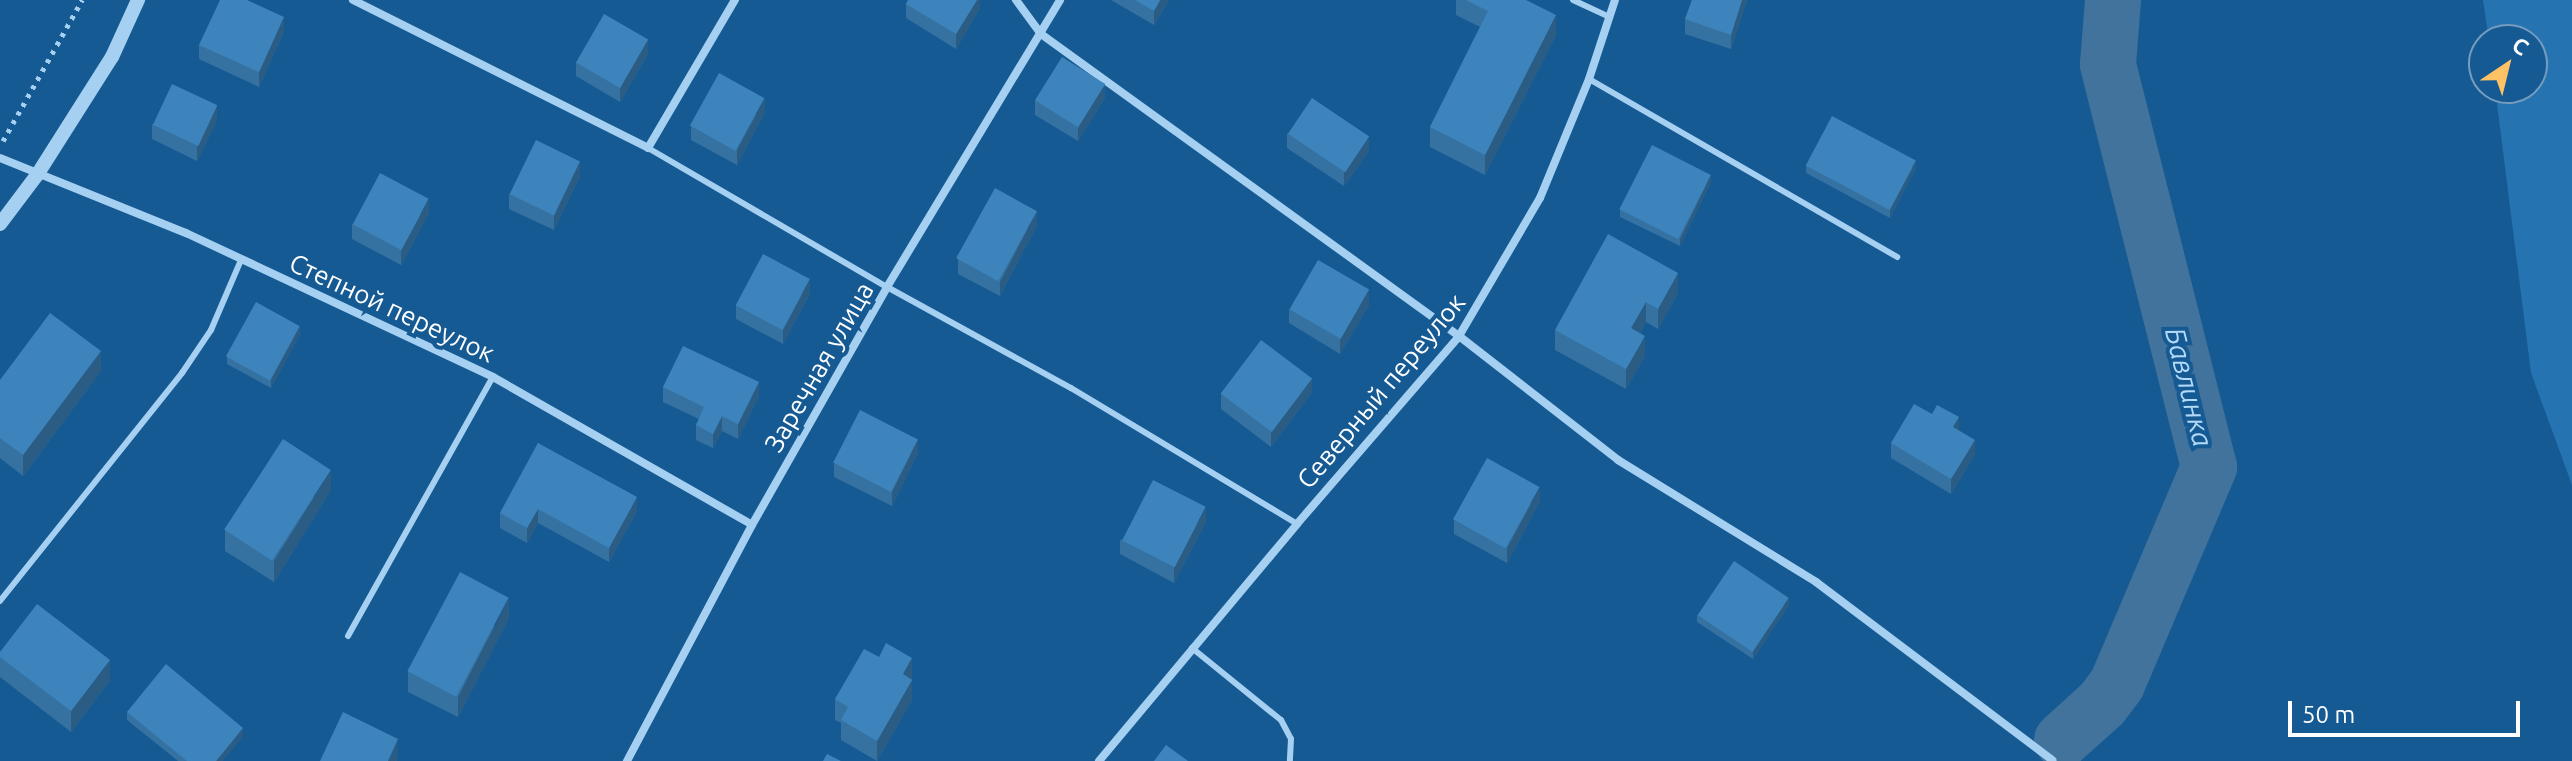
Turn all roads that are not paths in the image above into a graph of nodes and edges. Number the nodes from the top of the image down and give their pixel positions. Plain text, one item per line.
1 (138, 0) edge
2 (353, 0) edge
3 (735, 0) edge
4 (1016, 0) edge
5 (1060, 0) edge
6 (1573, 0) edge
7 (1615, 0) edge
8 (1609, 17) junction
9 (1041, 34) junction
10 (1589, 79) junction
11 (648, 148) junction
12 (0, 158) edge
13 (37, 175) junction
14 (0, 224) edge
15 (1897, 257) dead end
16 (241, 260) junction
17 (887, 287) junction
18 (1459, 336) junction
19 (493, 377) junction
20 (1297, 524) junction
21 (752, 525) junction
22 (0, 601) edge
23 (348, 636) dead end
24 (1192, 648) junction
25 (2052, 760) edge
26 (627, 761) edge
27 (1099, 761) edge
28 (1290, 761) edge

1 - 13 street
2 - 11 street
3 - 11 street
4 - 9 street
5 - 9 street, Заречная улица
6 - 8 lane
7 - 8 street, Северный переулок
8 - 10 street, Северный переулок
9 - 17 street, Заречная улица
9 - 18 street
10 - 15 lane
10 - 18 street, Северный переулок
11 - 17 lane
12 - 13 street, Степной переулок
13 - 14 street
13 - 16 street, Степной переулок
16 - 19 street, Степной переулок
16 - 22 lane
17 - 20 lane
17 - 21 street, Заречная улица
18 - 20 street, Северный переулок
18 - 25 street
19 - 21 street, Степной переулок
19 - 23 lane
20 - 24 street, Северный переулок
21 - 26 street, Заречная улица
24 - 27 street, Северный переулок
24 - 28 lane

